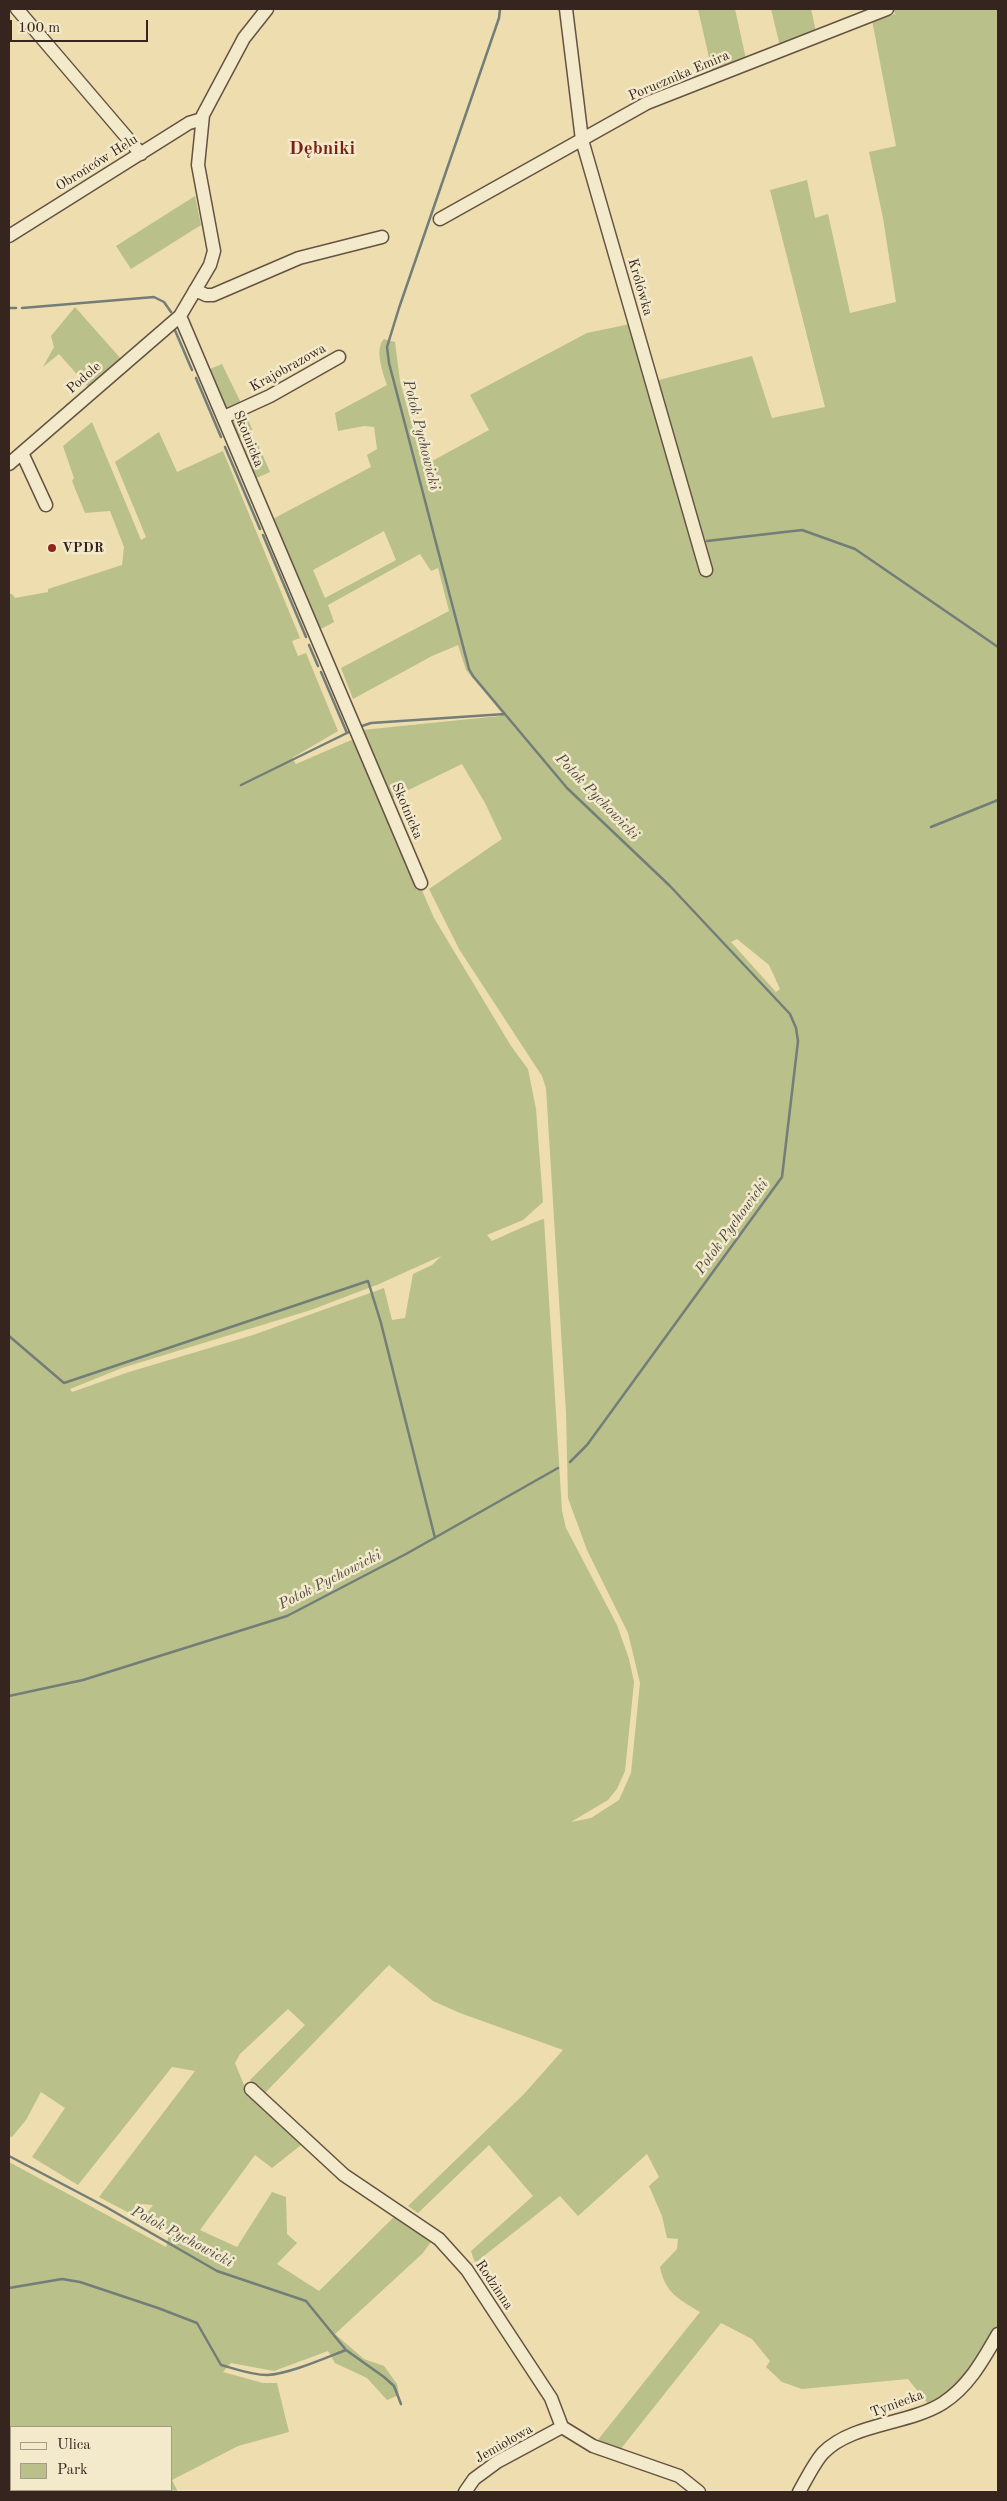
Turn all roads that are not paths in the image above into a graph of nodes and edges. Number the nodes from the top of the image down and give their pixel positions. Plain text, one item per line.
1 (17, 9) edge
2 (267, 9) edge
3 (566, 9) edge
4 (887, 9) edge
5 (202, 119) junction
6 (582, 140) junction
7 (141, 154) junction
8 (440, 219) dead end
9 (9, 236) edge
10 (382, 237) dead end
11 (195, 290) junction
12 (180, 316) junction
13 (339, 357) dead end
14 (224, 418) junction
15 (22, 453) junction
16 (9, 464) edge
17 (46, 506) dead end
18 (706, 570) dead end
19 (421, 883) dead end
20 (251, 2089) dead end
21 (998, 2334) edge
22 (562, 2427) junction
23 (465, 2492) edge
24 (699, 2492) edge
25 (799, 2492) edge

1 - 7 street
2 - 5 street
3 - 6 street, Królówka
4 - 6 street, Porucznika Emira
5 - 7 street, Obrońców Helu
5 - 11 street
6 - 8 street, Porucznika Emira
6 - 18 street, Królówka
7 - 9 street, Obrońców Helu
10 - 11 street
11 - 12 street
12 - 14 street, Skotnicka
12 - 15 street, Podole
13 - 14 street, Krajobrazowa
14 - 19 street, Skotnicka
15 - 16 street, Podole
15 - 17 street
20 - 22 street, Rodzinna
21 - 25 street, Tyniecka
22 - 23 street, Jemiołowa
22 - 24 street

